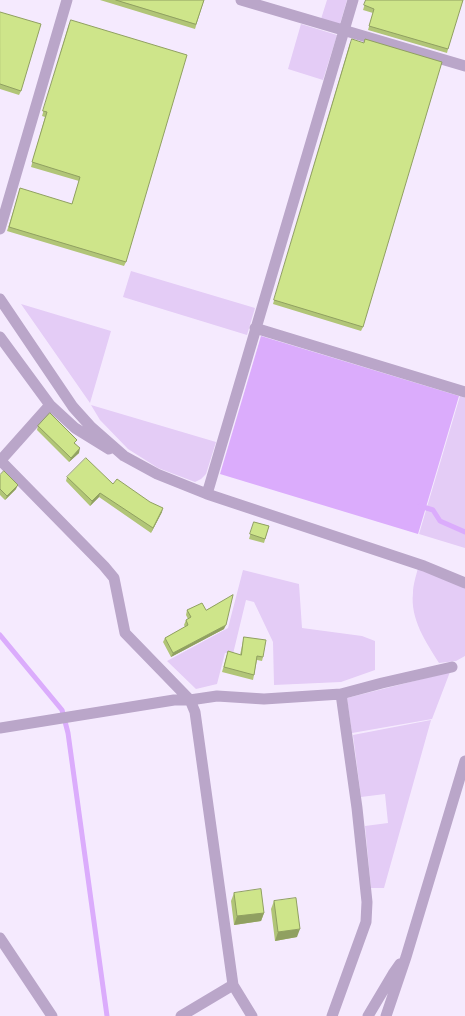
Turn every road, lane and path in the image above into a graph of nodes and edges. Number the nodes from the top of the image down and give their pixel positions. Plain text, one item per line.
1 (67, 0) edge
2 (240, 0) edge
3 (354, 0) edge
4 (344, 31) junction
5 (465, 66) edge
6 (0, 230) edge
7 (0, 299) edge
8 (255, 328) junction
9 (0, 337) edge
10 (465, 392) edge
11 (50, 405) junction
12 (124, 456) junction
13 (0, 460) edge
14 (207, 494) junction
15 (465, 583) edge
16 (452, 667) dead end
17 (341, 694) junction
18 (190, 700) junction
19 (0, 728) edge
20 (465, 761) edge
21 (0, 938) edge
22 (406, 957) junction
23 (233, 985) junction
24 (52, 1016) edge
25 (181, 1016) edge
26 (252, 1016) edge
27 (332, 1016) edge
28 (368, 1016) edge
29 (386, 1016) edge

1 - 6 street
2 - 4 street
3 - 4 street
4 - 5 street
4 - 8 street
7 - 12 street
8 - 10 street
8 - 14 street
9 - 11 street
11 - 12 street
11 - 13 street
12 - 14 street
13 - 18 street
14 - 15 street
16 - 17 street
17 - 18 street
17 - 27 street
18 - 19 street
18 - 23 street
20 - 22 street
21 - 24 street
22 - 28 street
22 - 29 street
23 - 25 street
23 - 26 street

